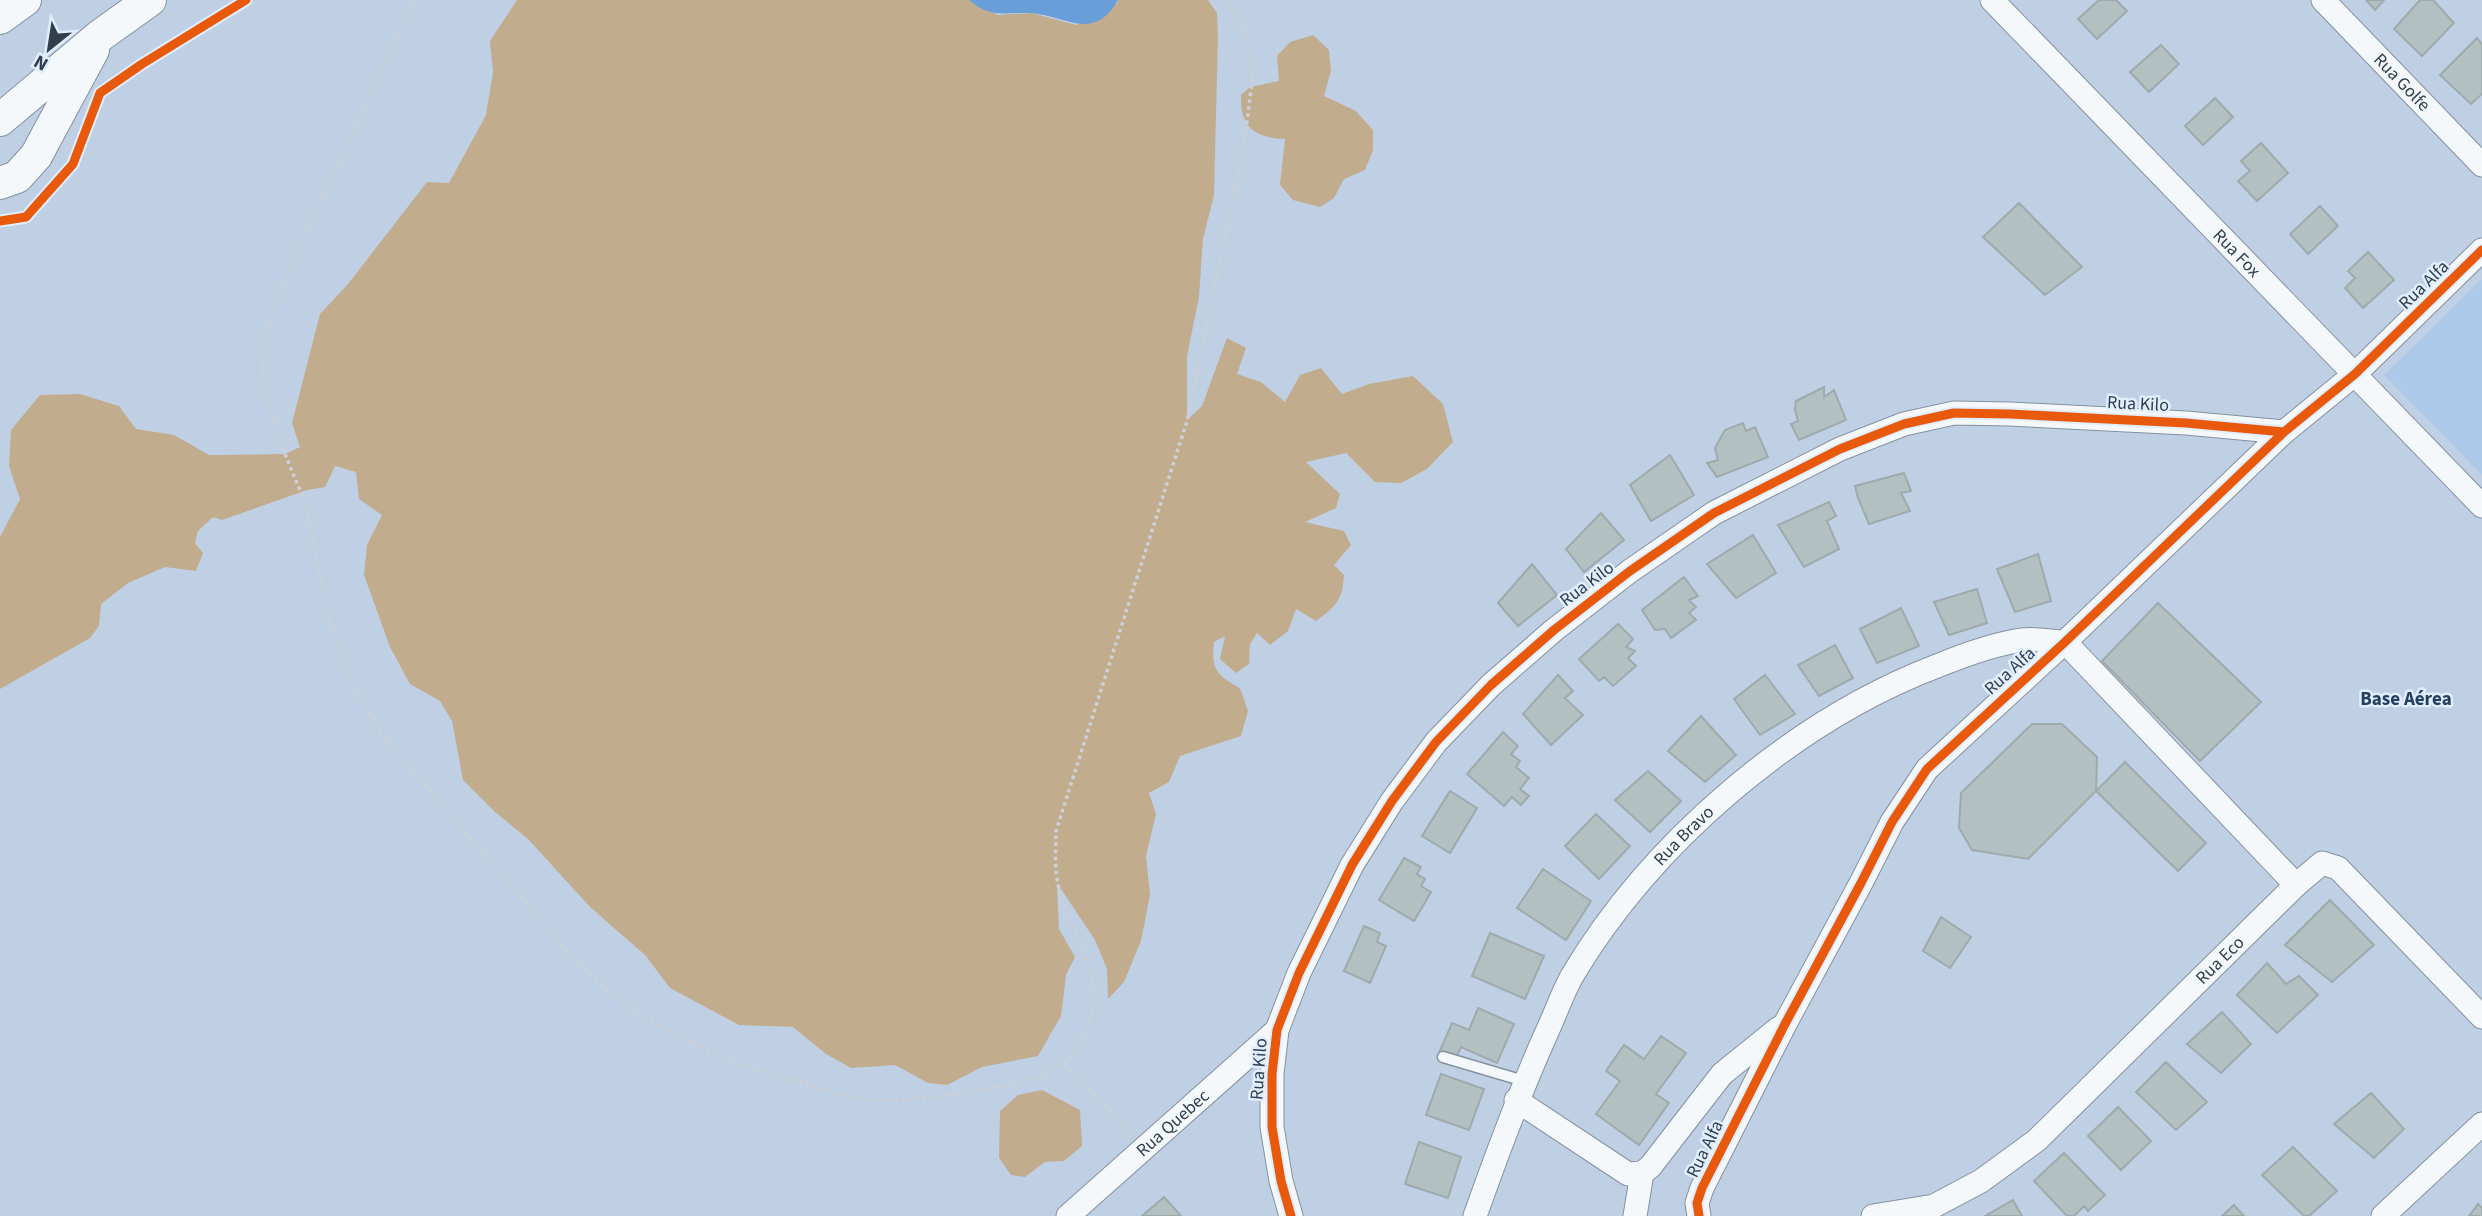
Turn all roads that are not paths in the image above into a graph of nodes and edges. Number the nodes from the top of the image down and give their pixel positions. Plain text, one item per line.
1 (26, 0) edge
2 (150, 0) edge
3 (1992, 0) edge
4 (2323, 0) edge
5 (0, 18) edge
6 (101, 35) junction
7 (0, 120) edge
8 (2482, 165) edge
9 (0, 183) edge
10 (2482, 250) edge
11 (2355, 374) junction
12 (2284, 432) junction
13 (2482, 506) edge
14 (2065, 642) junction
15 (2296, 885) junction
16 (2482, 1017) edge
17 (1785, 1024) junction
18 (1277, 1030) junction
19 (1443, 1057) dead end
20 (1520, 1091) junction
21 (2482, 1124) edge
22 (1642, 1173) junction
23 (1068, 1216) edge
24 (1291, 1216) edge
25 (1475, 1216) edge
26 (1635, 1216) edge
27 (1699, 1216) edge
28 (1873, 1216) edge
29 (2383, 1216) edge

1 - 5 main road
2 - 6 main road
3 - 11 street, Rua Fox
4 - 8 street, Rua Golfe
6 - 7 main road
6 - 9 main road
10 - 11 street, Rua Alfa
11 - 12 street, Rua Alfa
11 - 13 street, Rua Fox
12 - 14 street, Rua Alfa
12 - 18 street, Rua Kilo
14 - 15 street
14 - 17 street, Rua Alfa
14 - 20 street, Rua Bravo
15 - 16 street, Rua Eco
15 - 28 street, Rua Eco
17 - 22 street
17 - 27 street, Rua Alfa
18 - 23 street, Rua Quebec
18 - 24 street, Rua Kilo
19 - 20 lane
20 - 22 street
20 - 25 street, Rua Bravo
21 - 29 street
22 - 26 street

